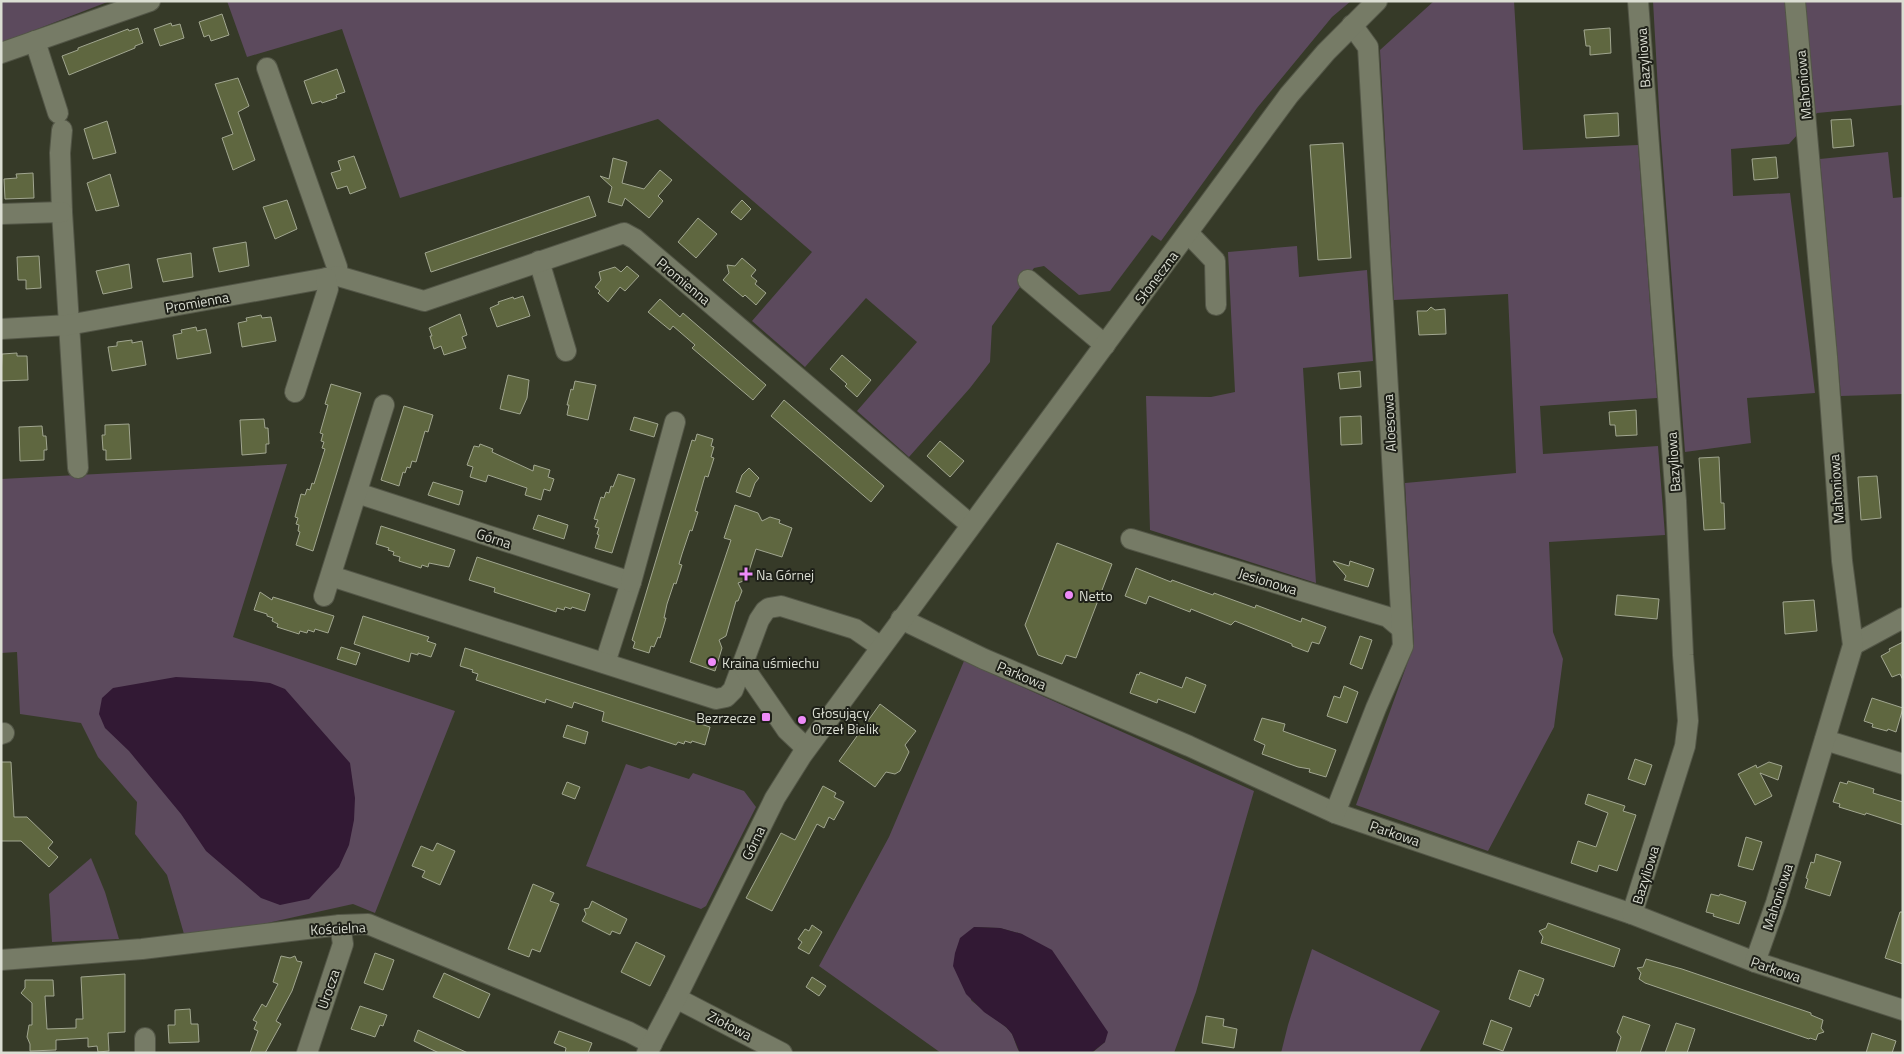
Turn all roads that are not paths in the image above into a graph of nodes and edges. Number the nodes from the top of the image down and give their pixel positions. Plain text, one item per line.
1 (150, 1) edge
2 (1377, 1) edge
3 (1638, 1) edge
4 (1796, 1) edge
5 (1352, 25) junction
6 (35, 41) junction
7 (1, 53) edge
8 (267, 68) dead end
9 (62, 212) junction
10 (1, 214) edge
11 (1188, 233) junction
12 (540, 261) junction
13 (332, 277) junction
14 (1028, 280) dead end
15 (1216, 306) dead end
16 (68, 325) junction
17 (1, 328) edge
18 (1105, 345) junction
19 (566, 351) dead end
20 (296, 392) dead end
21 (384, 405) dead end
22 (675, 422) dead end
23 (78, 468) dead end
24 (357, 493) junction
25 (971, 525) junction
26 (1131, 539) dead end
27 (944, 561) joint
28 (333, 571) junction
29 (631, 582) junction
30 (324, 596) dead end
31 (1903, 618) edge
32 (902, 619) junction
33 (1401, 628) junction
34 (1853, 645) junction
35 (881, 647) junction
36 (605, 664) junction
37 (743, 666) junction
38 (1825, 740) junction
39 (806, 748) junction
40 (1903, 764) edge
41 (1336, 812) junction
42 (1632, 914) junction
43 (340, 925) junction
44 (1, 960) edge
45 (1756, 962) junction
46 (676, 998) junction
47 (1903, 1010) edge
48 (650, 1048) edge
49 (311, 1051) edge
50 (782, 1053) edge

1 - 6 street
2 - 5 street, Słoneczna
3 - 42 street, Bazyliowa
4 - 34 street, Mahoniowa
5 - 11 street, Słoneczna
5 - 33 street, Aloesowa
6 - 7 street
6 - 9 street
8 - 13 street
9 - 10 street
9 - 16 street
11 - 15 street
11 - 18 street, Słoneczna
12 - 13 street, Promienna
12 - 19 street
12 - 25 street, Promienna
13 - 16 street, Promienna
13 - 20 street
14 - 18 street
16 - 17 street, Promienna
16 - 23 street
18 - 25 street, Słoneczna
21 - 24 street
22 - 29 street
24 - 28 street
24 - 29 street, Górna
25 - 27 street, Słoneczna
26 - 33 street, Jesionowa
27 - 32 street, Górna
28 - 30 street
28 - 36 street
29 - 36 street
31 - 34 street
32 - 35 street, Górna
32 - 41 street, Parkowa
33 - 41 street, Aloesowa
34 - 38 street, Mahoniowa
35 - 37 street
35 - 39 street, Górna
36 - 37 street
37 - 39 street
38 - 40 street
38 - 45 street, Mahoniowa
39 - 46 street, Górna
41 - 42 street, Parkowa
42 - 45 street, Parkowa
43 - 44 street, Kościelna
43 - 48 street, Kościelna
43 - 49 street, Urocza
45 - 47 street, Parkowa
46 - 48 street, Górna
46 - 50 street, Ziołowa

